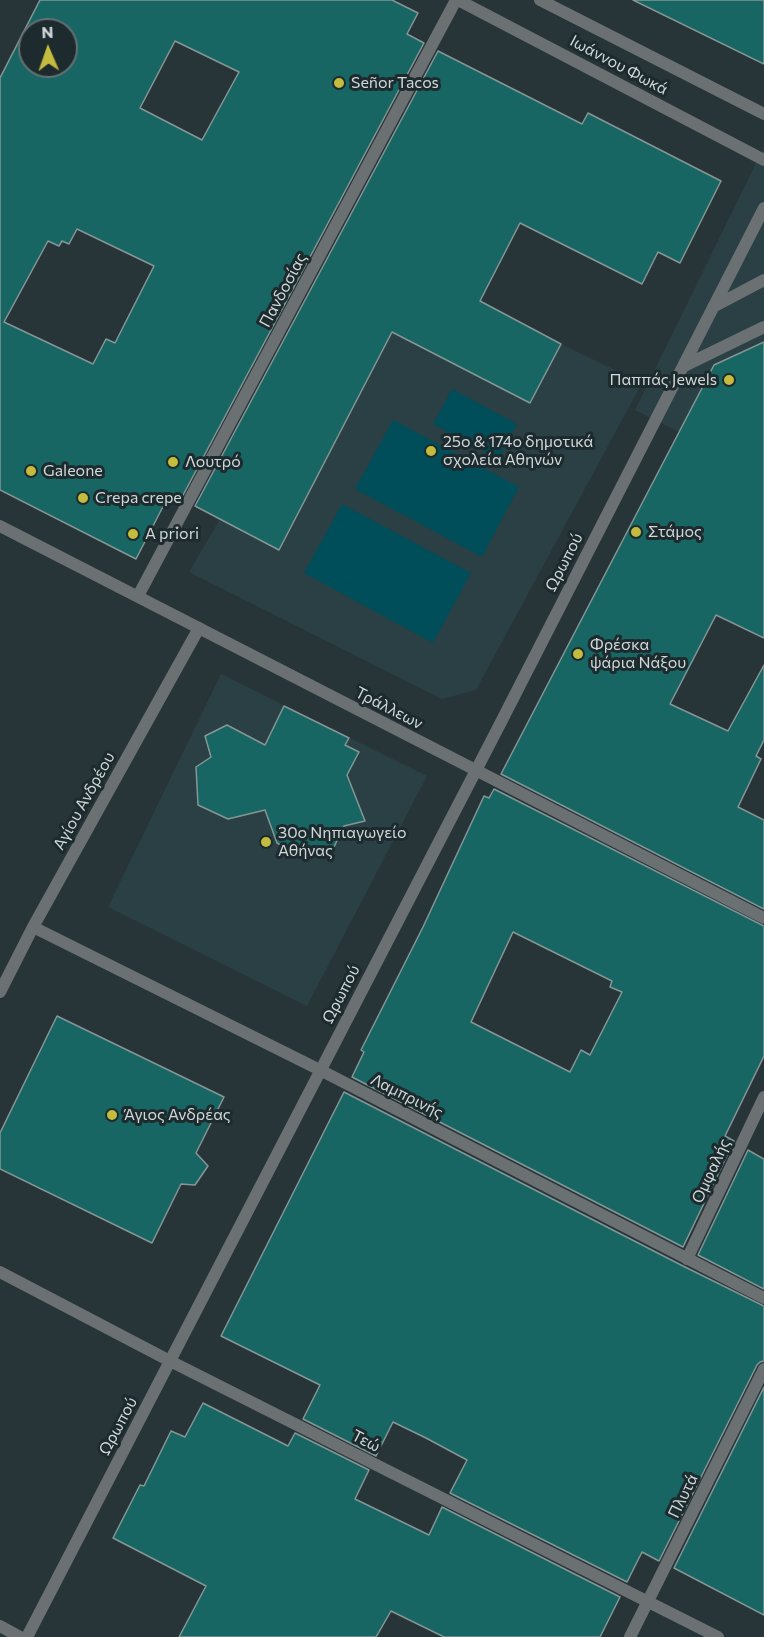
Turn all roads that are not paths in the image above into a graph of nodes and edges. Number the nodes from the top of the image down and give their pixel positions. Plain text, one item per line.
1 (457, 0) edge
2 (540, 0) edge
3 (764, 114) edge
4 (764, 160) edge
5 (764, 208) edge
6 (764, 280) edge
7 (713, 307) junction
8 (764, 327) edge
9 (684, 366) junction
10 (0, 525) edge
11 (138, 596) junction
12 (199, 628) junction
13 (476, 770) junction
14 (764, 918) edge
15 (33, 927) junction
16 (0, 992) edge
17 (320, 1070) junction
18 (764, 1097) edge
19 (687, 1259) junction
20 (0, 1272) edge
21 (764, 1298) edge
22 (170, 1361) junction
23 (764, 1369) edge
24 (648, 1602) junction
25 (0, 1626) edge
26 (20, 1637) edge
27 (27, 1637) edge
28 (630, 1637) edge
29 (718, 1637) edge

1 - 4 street, Ιωάννου Φωκά
1 - 11 street, Πανδοσίας
2 - 3 street, Ιωάννου Φωκά
5 - 7 street, Ωρωπού
6 - 7 street
7 - 9 street, Ωρωπού
8 - 9 street
9 - 13 street, Ωρωπού
10 - 11 street, Τράλλεων
11 - 12 street, Τράλλεων
12 - 13 street, Τράλλεων
12 - 15 street, Αγίου Ανδρέου
13 - 14 street, Τράλλεων
13 - 17 street, Ωρωπού
15 - 16 street, Αγίου Ανδρέου
15 - 17 street, Λαμπρινής
17 - 19 street, Λαμπρινής
17 - 22 street, Ωρωπού
18 - 19 street, Ομφαλής
19 - 21 street, Λαμπρινής
20 - 22 street, Τεώ
22 - 24 street, Τεώ
22 - 27 street, Ωρωπού
23 - 24 street, Πλυτά
24 - 28 street, Πλυτά
24 - 29 street, Τεώ
25 - 26 street

